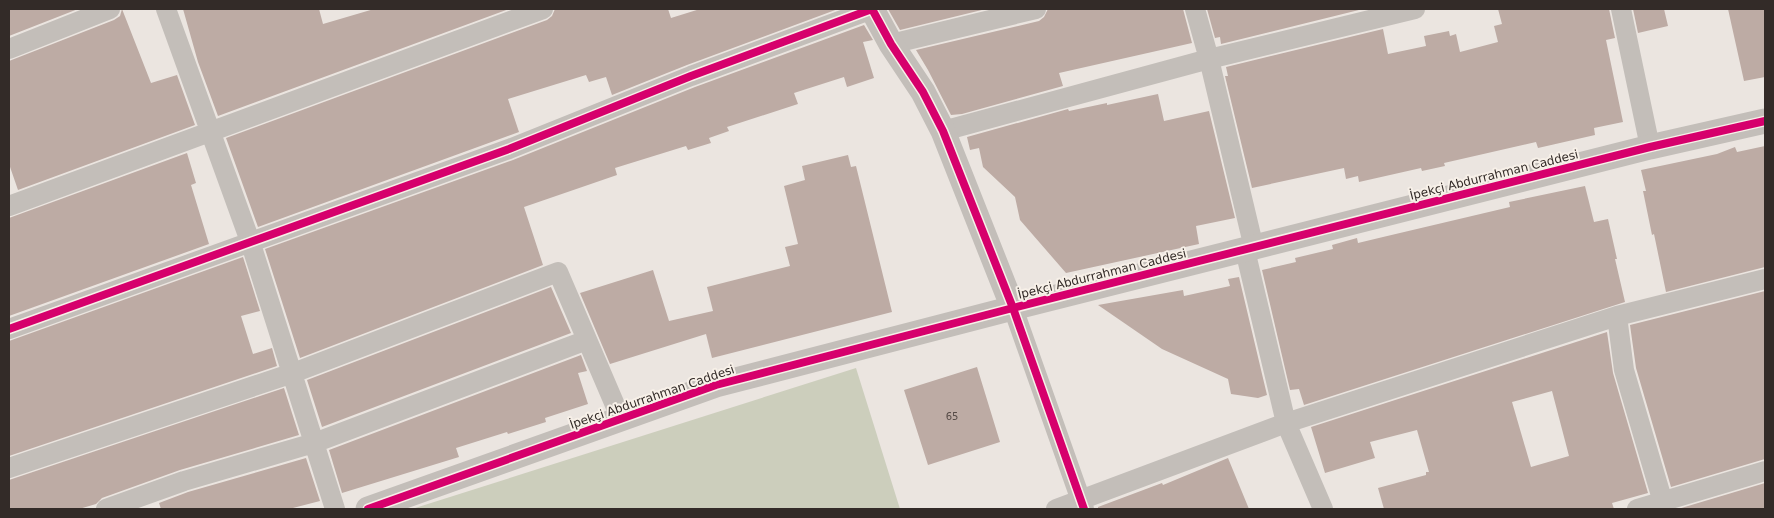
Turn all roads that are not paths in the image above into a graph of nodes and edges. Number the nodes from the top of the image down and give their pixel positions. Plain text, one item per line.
1 (110, 9) edge
2 (166, 9) edge
3 (543, 9) edge
4 (872, 9) edge
5 (1036, 9) edge
6 (1195, 9) edge
7 (1416, 9) edge
8 (1621, 9) edge
9 (890, 44) junction
10 (9, 49) edge
11 (1209, 59) junction
12 (1765, 121) edge
13 (944, 131) junction
14 (212, 132) junction
15 (1650, 147) junction
16 (9, 206) edge
17 (250, 241) junction
18 (1249, 249) junction
19 (1765, 279) edge
20 (1013, 308) junction
21 (1617, 316) junction
22 (9, 329) edge
23 (587, 340) junction
24 (293, 373) junction
25 (622, 419) junction
26 (1286, 423) junction
27 (314, 443) junction
28 (9, 468) edge
29 (1765, 471) edge
30 (1082, 504) edge
31 (1664, 506) edge
32 (106, 509) edge
33 (335, 509) edge
34 (368, 509) edge
35 (1056, 509) edge
36 (1323, 509) edge
37 (1637, 509) edge

1 - 10 street
2 - 14 street
3 - 14 street
4 - 9 street
4 - 17 street
5 - 9 street
6 - 11 street
7 - 11 street
8 - 15 street
9 - 13 street
11 - 13 street
11 - 18 street
12 - 15 street, İpekçi Abdurrahman Caddesi
13 - 20 street
14 - 16 street
14 - 17 street
15 - 18 street, İpekçi Abdurrahman Caddesi
17 - 22 street
17 - 24 street
18 - 20 street, İpekçi Abdurrahman Caddesi
18 - 26 street
19 - 21 street
20 - 25 street, İpekçi Abdurrahman Caddesi
20 - 30 street
21 - 26 street
21 - 31 street
23 - 24 street
23 - 25 street
23 - 27 street
24 - 27 street
24 - 28 street
25 - 34 street, İpekçi Abdurrahman Caddesi
26 - 30 street
26 - 36 street
27 - 32 street
27 - 33 street
29 - 31 street
30 - 35 street
31 - 37 street

